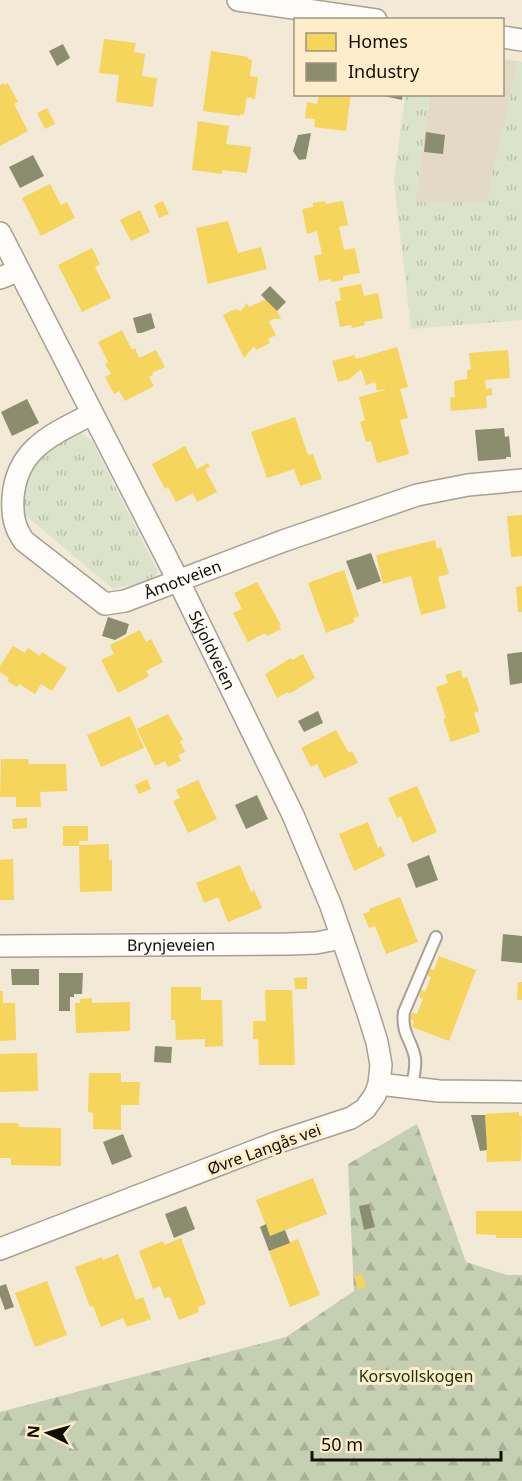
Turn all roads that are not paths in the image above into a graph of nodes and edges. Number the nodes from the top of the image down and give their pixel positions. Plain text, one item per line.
1 (238, 0) edge
2 (362, 18) edge
3 (504, 37) edge
4 (522, 40) edge
5 (0, 233) edge
6 (9, 275) edge
7 (92, 414) junction
8 (522, 480) edge
9 (178, 580) junction
10 (436, 937) dead end
11 (342, 938) junction
12 (0, 946) edge
13 (379, 1084) junction
14 (411, 1087) junction
15 (522, 1092) edge
16 (0, 1249) edge

1 - 2 street
3 - 4 street
5 - 6 street, Skjoldveien
6 - 7 street, Skjoldveien
7 - 9 street, Skjoldveien
7 - 9 street, Åmotveien
8 - 9 street, Åmotveien
9 - 11 street, Skjoldveien
10 - 14 lane
11 - 12 street, Brynjeveien
11 - 13 street, Skjoldveien
13 - 14 street
13 - 16 street, Øvre Langås vei
14 - 15 street

